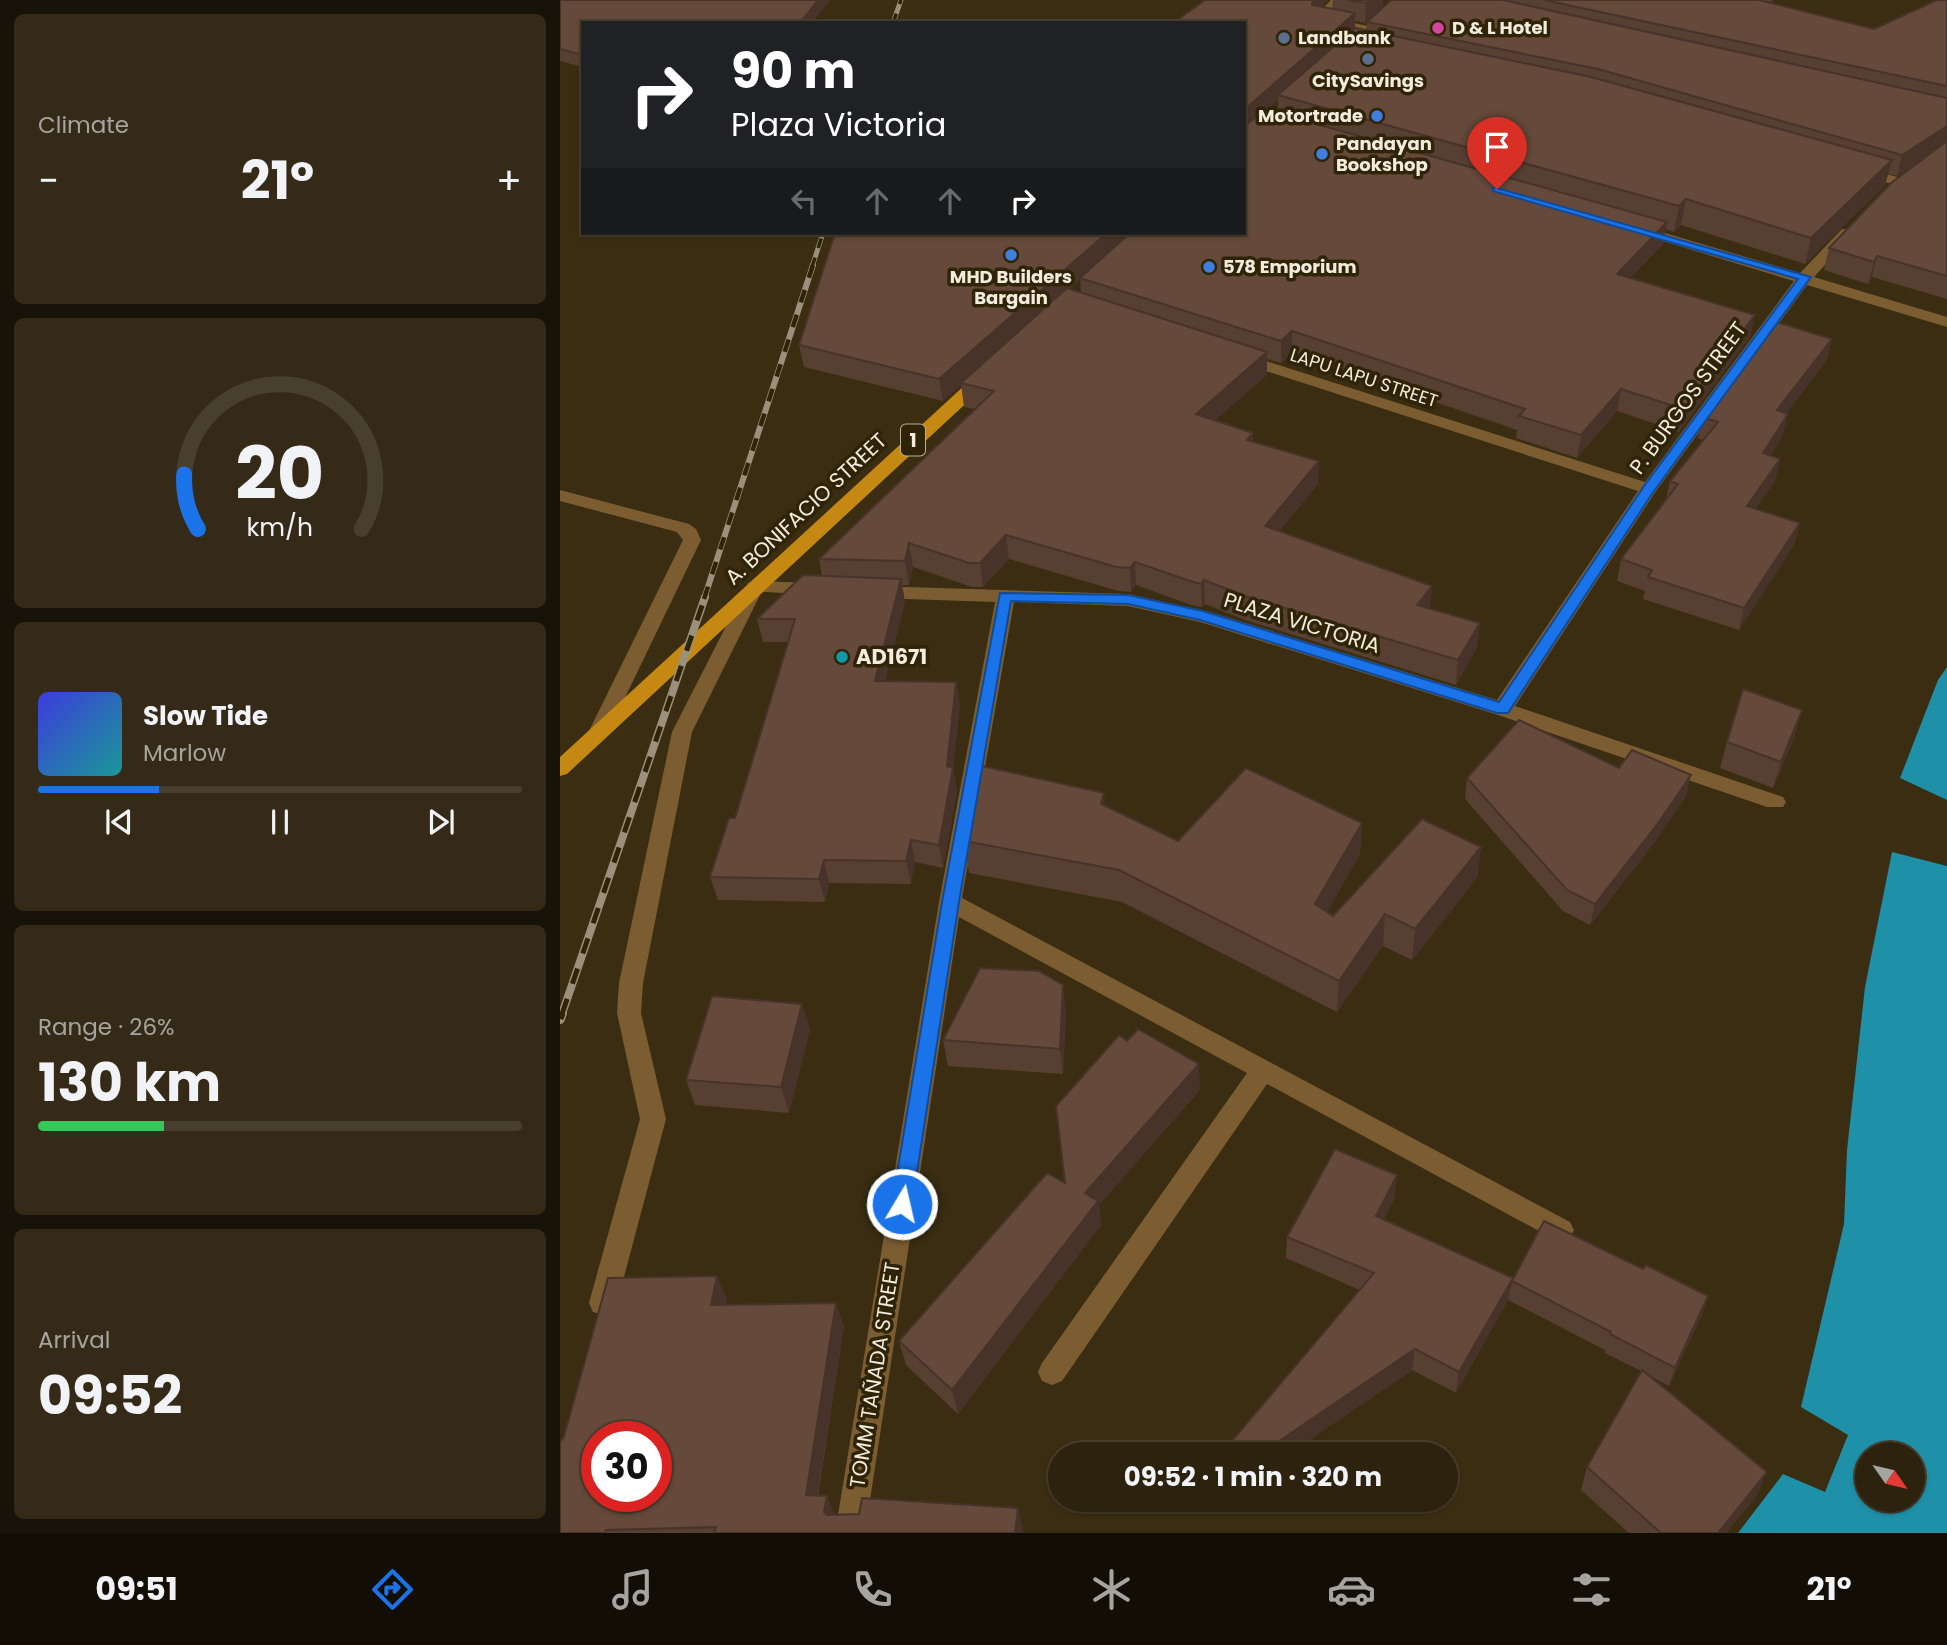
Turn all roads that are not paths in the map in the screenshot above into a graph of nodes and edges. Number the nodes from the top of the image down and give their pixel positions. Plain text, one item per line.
1 (1338, 0) edge
2 (1374, 26) joint
3 (1353, 45) edge
4 (1838, 165) edge
5 (1920, 169) edge
6 (1904, 183) junction
7 (1887, 194) edge
8 (1860, 219) edge
9 (1621, 224) edge
10 (1805, 277) junction
11 (1947, 322) edge
12 (1226, 354) edge
13 (998, 365) edge
14 (1649, 489) junction
15 (560, 495) edge
16 (755, 587) junction
17 (1005, 597) junction
18 (1502, 709) junction
19 (597, 735) junction
20 (560, 769) edge
21 (1775, 802) dead end
22 (950, 902) junction
23 (1263, 1070) junction
24 (1561, 1230) edge
25 (597, 1324) edge
26 (1052, 1372) dead end
27 (850, 1533) edge

1 - 2 street
2 - 3 main road
4 - 6 street
5 - 6 street
6 - 7 street
8 - 10 street, P. BURGOS STREET
9 - 10 street
10 - 11 street
10 - 14 street, P. BURGOS STREET
12 - 14 street, LAPU LAPU STREET
13 - 16 main road, A. BONIFACIO STREET / 1
14 - 18 street, P. BURGOS STREET
15 - 19 street
16 - 17 street, PLAZA VICTORIA
16 - 19 main road, A. BONIFACIO STREET / 1
16 - 25 street
17 - 18 street, PLAZA VICTORIA
17 - 22 street, TOMM TAÑADA STREET
18 - 21 street, PLAZA VICTORIA
19 - 20 main road, 1
22 - 23 street
22 - 27 street, TOMM TAÑADA STREET
23 - 24 street
23 - 26 street

